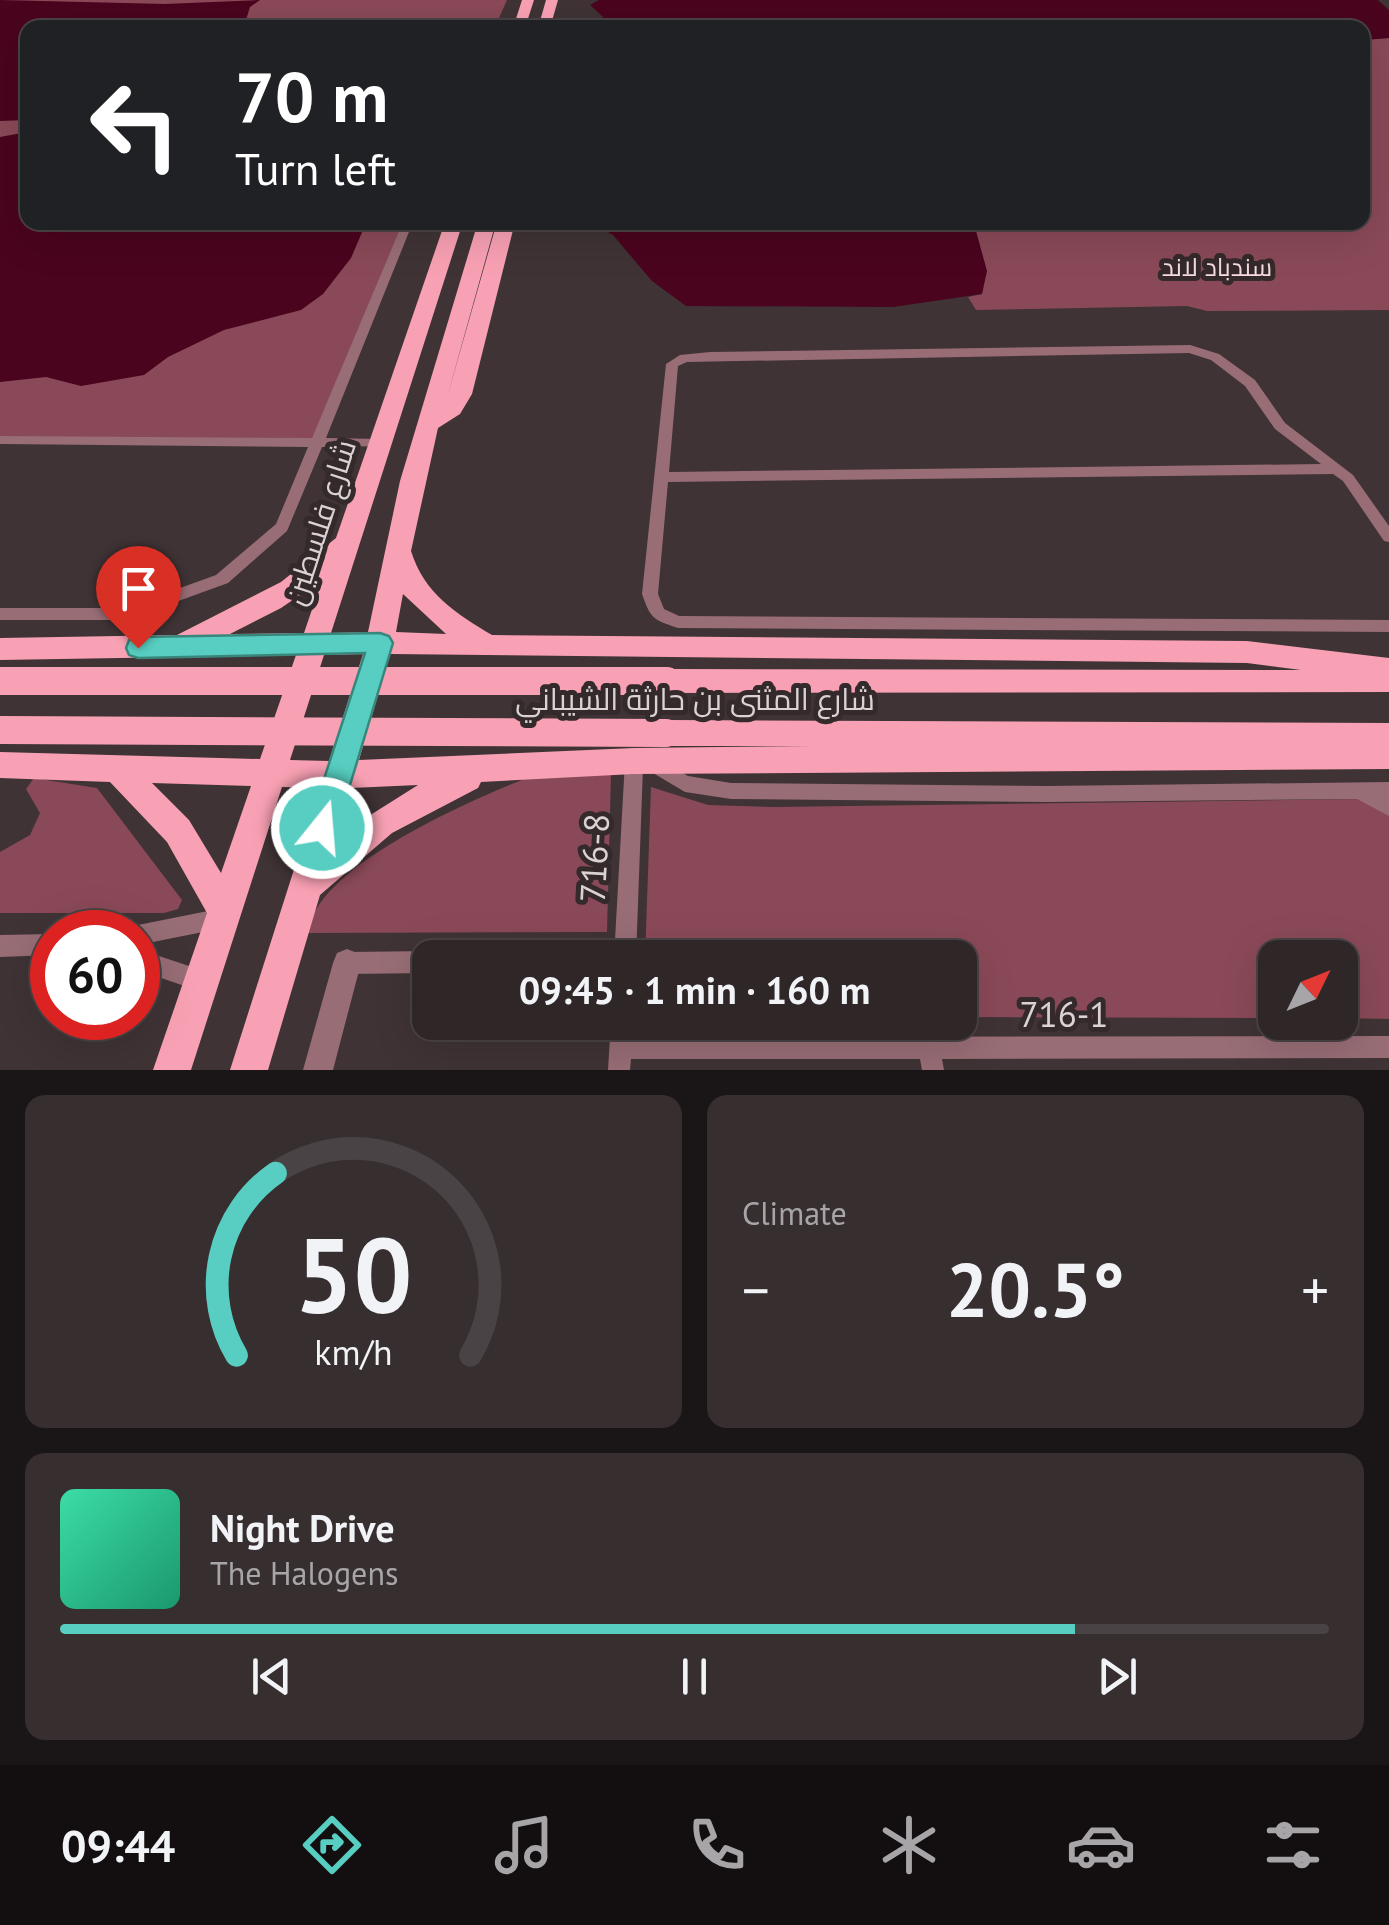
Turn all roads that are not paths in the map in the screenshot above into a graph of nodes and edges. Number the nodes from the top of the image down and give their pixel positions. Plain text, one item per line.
1 (405, 230) edge
2 (451, 230) edge
3 (498, 230) edge
4 (0, 440) edge
5 (380, 443) junction
6 (313, 445) junction
7 (1338, 469) junction
8 (661, 477) junction
9 (367, 480) junction
10 (412, 481) junction
11 (1389, 537) edge
12 (347, 541) junction
13 (398, 544) junction
14 (0, 614) edge
15 (1389, 626) edge
16 (380, 643) junction
17 (314, 644) junction
18 (173, 647) junction
19 (488, 647) junction
20 (0, 649) edge
21 (1389, 670) edge
22 (0, 680) edge
23 (1389, 682) edge
24 (0, 730) edge
25 (1389, 736) edge
26 (1389, 756) edge
27 (641, 761) junction
28 (0, 765) edge
29 (115, 766) junction
30 (487, 770) junction
31 (270, 774) junction
32 (338, 775) junction
33 (1389, 790) edge
34 (1360, 791) junction
35 (1389, 807) edge
36 (302, 888) junction
37 (224, 915) junction
38 (160, 930) edge
39 (626, 940) edge
40 (30, 945) edge
41 (0, 946) edge
42 (412, 962) edge
43 (347, 963) joint
44 (160, 967) edge
45 (202, 981) junction
46 (1389, 1047) edge
47 (620, 1059) edge
48 (931, 1060) edge
49 (172, 1070) edge
50 (248, 1070) edge
51 (318, 1070) edge

1 - 6 street
2 - 5 main road, شارع فلسطين
3 - 10 main road
4 - 6 street
5 - 6 street
5 - 9 main road, شارع فلسطين
6 - 14 street
7 - 8 street
7 - 8 street
7 - 11 street
8 - 15 street
9 - 10 main road
9 - 12 main road, شارع فلسطين
10 - 13 main road
12 - 17 main road, شارع فلسطين
12 - 18 main road
13 - 16 main road
13 - 19 main road
16 - 17 main road
16 - 19 main road
16 - 32 main road
17 - 18 main road
17 - 31 main road, شارع فلسطين
18 - 20 main road
19 - 21 main road
22 - 23 main road, شارع المثنى بن حارثة الشيباني, bridge
24 - 25 main road, شارع المثنى بن حارثة الشيباني, bridge
26 - 27 main road
27 - 30 main road
27 - 34 street
27 - 39 street, 716-8
28 - 29 main road
29 - 31 main road
29 - 37 main road
30 - 32 main road
30 - 36 main road
31 - 32 main road
31 - 37 main road, شارع فلسطين
32 - 36 main road
33 - 34 street
34 - 35 street
36 - 50 main road
37 - 38 street
37 - 45 main road, شارع فلسطين
40 - 41 street
42 - 43 street
43 - 51 street
44 - 45 street
45 - 49 main road, شارع فلسطين
46 - 48 street, 716-1
47 - 48 street, 716-1

